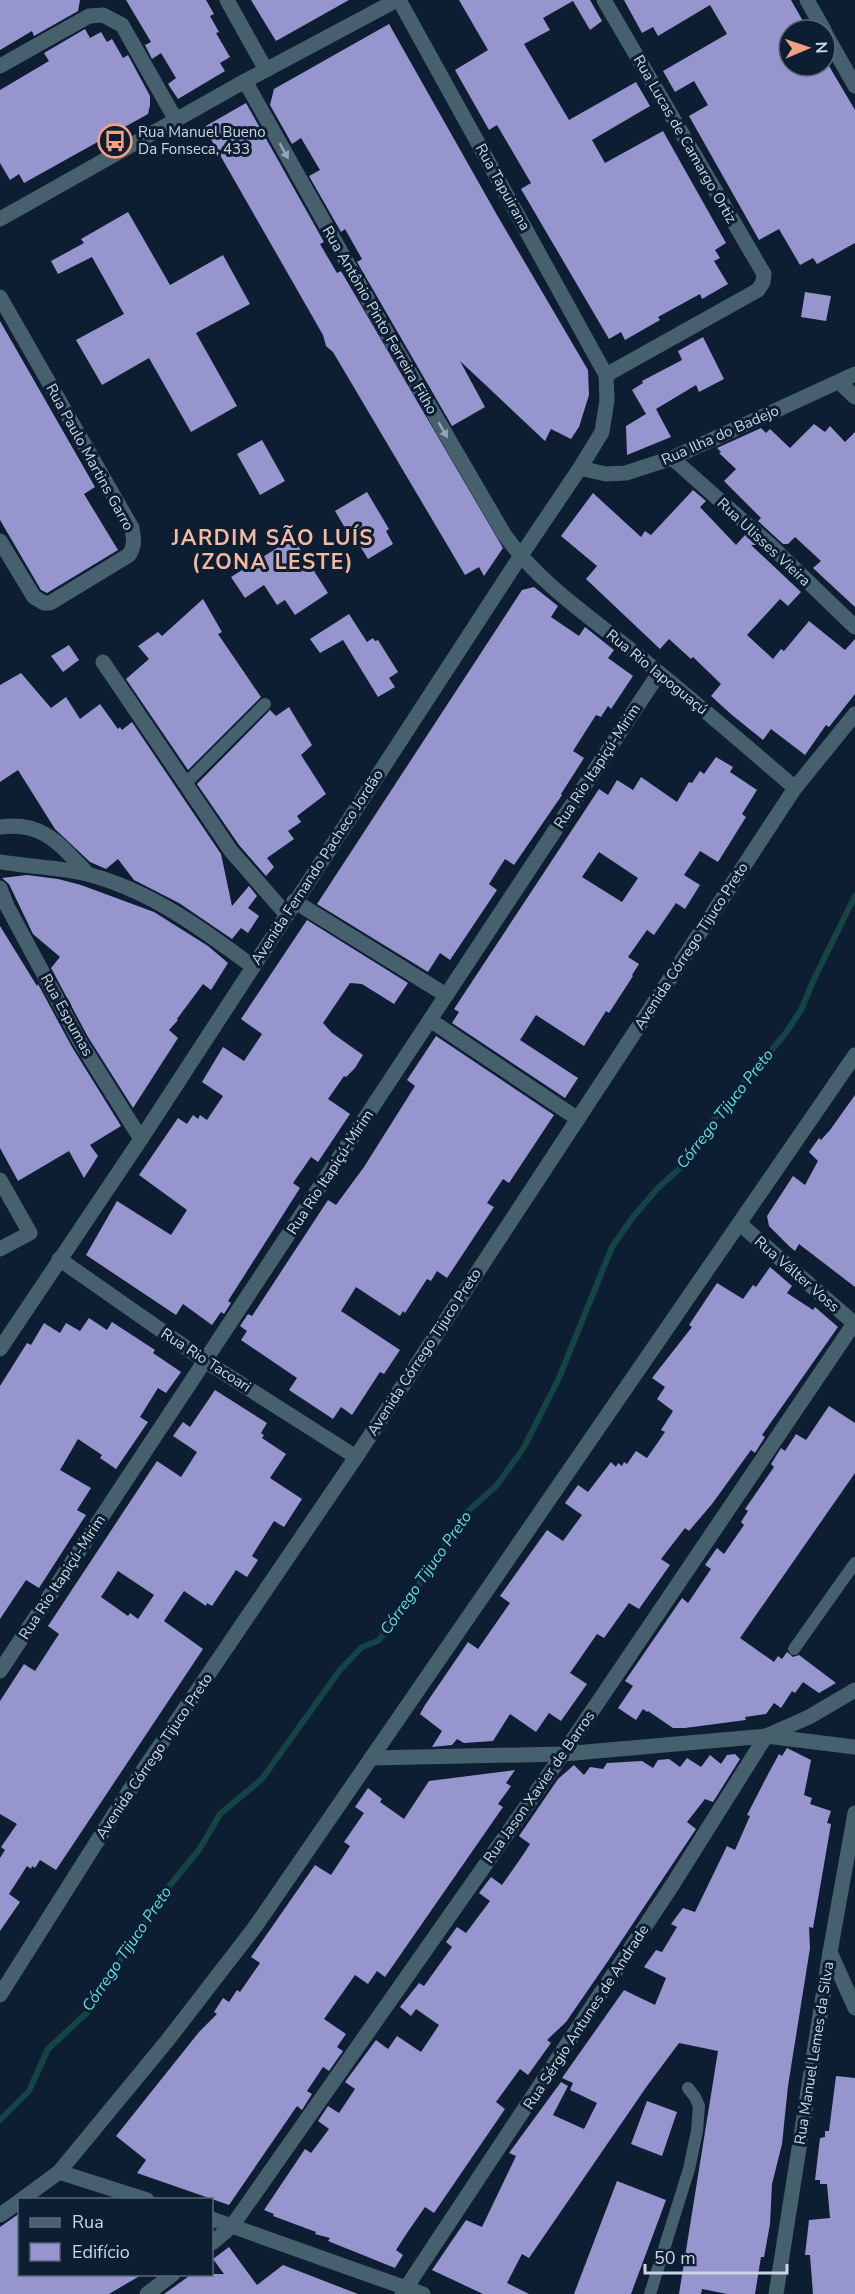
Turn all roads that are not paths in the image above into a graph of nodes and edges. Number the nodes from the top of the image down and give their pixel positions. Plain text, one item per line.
1 (227, 0) edge
2 (398, 0) edge
3 (604, 0) edge
4 (807, 0) edge
5 (817, 18) edge
6 (837, 54) edge
7 (0, 66) edge
8 (266, 70) junction
9 (245, 81) junction
10 (855, 86) edge
11 (176, 120) junction
12 (0, 219) edge
13 (0, 297) edge
14 (855, 374) edge
15 (606, 375) junction
16 (839, 382) junction
17 (855, 397) edge
18 (672, 458) junction
19 (580, 468) junction
20 (0, 541) edge
21 (520, 556) junction
22 (855, 627) edge
23 (103, 662) dead end
24 (659, 673) junction
25 (265, 704) dead end
26 (855, 714) edge
27 (185, 784) junction
28 (795, 788) junction
29 (0, 827) edge
30 (0, 862) edge
31 (88, 874) junction
32 (0, 888) edge
33 (290, 907) junction
34 (252, 966) junction
35 (447, 995) junction
36 (430, 1020) junction
37 (855, 1055) edge
38 (578, 1119) junction
39 (141, 1138) junction
40 (0, 1180) edge
41 (740, 1224) junction
42 (0, 1249) edge
43 (59, 1259) junction
44 (855, 1323) edge
45 (0, 1349) edge
46 (205, 1361) junction
47 (356, 1456) junction
48 (855, 1563) edge
49 (794, 1649) dead end
50 (0, 1671) edge
51 (855, 1690) edge
52 (766, 1736) junction
53 (855, 1747) edge
54 (562, 1754) junction
55 (371, 1758) junction
56 (855, 1813) edge
57 (848, 1891) edge
58 (830, 1952) junction
59 (0, 1995) edge
60 (855, 2008) edge
61 (688, 2088) dead end
62 (59, 2172) junction
63 (23, 2198) edge
64 (144, 2198) edge
65 (18, 2202) edge
66 (0, 2215) edge
67 (213, 2219) edge
68 (232, 2226) junction
69 (213, 2242) edge
70 (170, 2276) edge
71 (405, 2291) edge
72 (147, 2294) edge
73 (423, 2294) edge
74 (650, 2294) edge
75 (776, 2294) edge

1 - 8 street
2 - 8 street
2 - 15 street, Rua Tapuirana
3 - 15 street, Rua Lucas de Camargo Ortiz
4 - 5 street
6 - 10 street
7 - 11 street
8 - 9 street
9 - 11 street
9 -> 21 street, Rua Antônio Pinto Ferreira Filho
11 - 12 street
13 - 20 street, Rua Paulo Martins Garro
14 - 16 street, Rua Ilha do Badejo
15 - 19 street, Avenida Fernando Pacheco Jordão
16 - 17 street
16 - 18 street, Rua Ilha do Badejo
18 - 19 street, Rua Ilha do Badejo
18 - 22 street, Rua Ulisses Vieira
19 - 21 street, Avenida Fernando Pacheco Jordão
21 - 24 street, Rua Rio Iapoguaçú
21 - 33 street, Avenida Fernando Pacheco Jordão
23 - 27 street
24 - 28 street, Rua Rio Iapoguaçú
24 - 35 street, Rua Rio Itapiçú-Mirim
25 - 27 lane
26 - 28 street, Avenida Córrego Tijuco Preto
27 - 33 street
28 - 38 street, Avenida Córrego Tijuco Preto
29 - 31 street
30 - 31 street
31 - 34 street
32 - 39 street, Rua Espumas
33 - 34 street, Avenida Fernando Pacheco Jordão
33 - 35 street
34 - 39 street, Avenida Fernando Pacheco Jordão
35 - 36 street, Rua Rio Itapiçú-Mirim
36 - 38 street
36 - 46 street, Rua Rio Itapiçú-Mirim
37 - 41 street
38 - 47 street, Avenida Córrego Tijuco Preto
39 - 43 street, Avenida Fernando Pacheco Jordão
40 - 42 street
41 - 44 street, Rua Válter Voss
41 - 55 street
43 - 45 street, Avenida Fernando Pacheco Jordão
43 - 46 street, Rua Rio Tacoari
44 - 54 street, Rua Jason Xavier de Barros
46 - 47 street, Rua Rio Tacoari
46 - 50 street, Rua Rio Itapiçú-Mirim
47 - 59 street, Avenida Córrego Tijuco Preto
48 - 49 lane
51 - 52 street
52 - 53 street
52 - 54 street
52 - 71 street, Rua Sérgio Antunes de Andrade
54 - 55 street
54 - 68 street, Rua Jason Xavier de Barros
55 - 62 street
56 - 57 street, Rua Manuel Lemes da Silva
57 - 58 street, Rua Manuel Lemes da Silva
58 - 60 street
58 - 75 street, Rua Manuel Lemes da Silva
61 - 74 lane
62 - 63 street
62 - 64 street
65 - 66 street
67 - 68 street
68 - 69 street, Rua Jason Xavier de Barros
68 - 71 street
70 - 72 street
71 - 73 street

